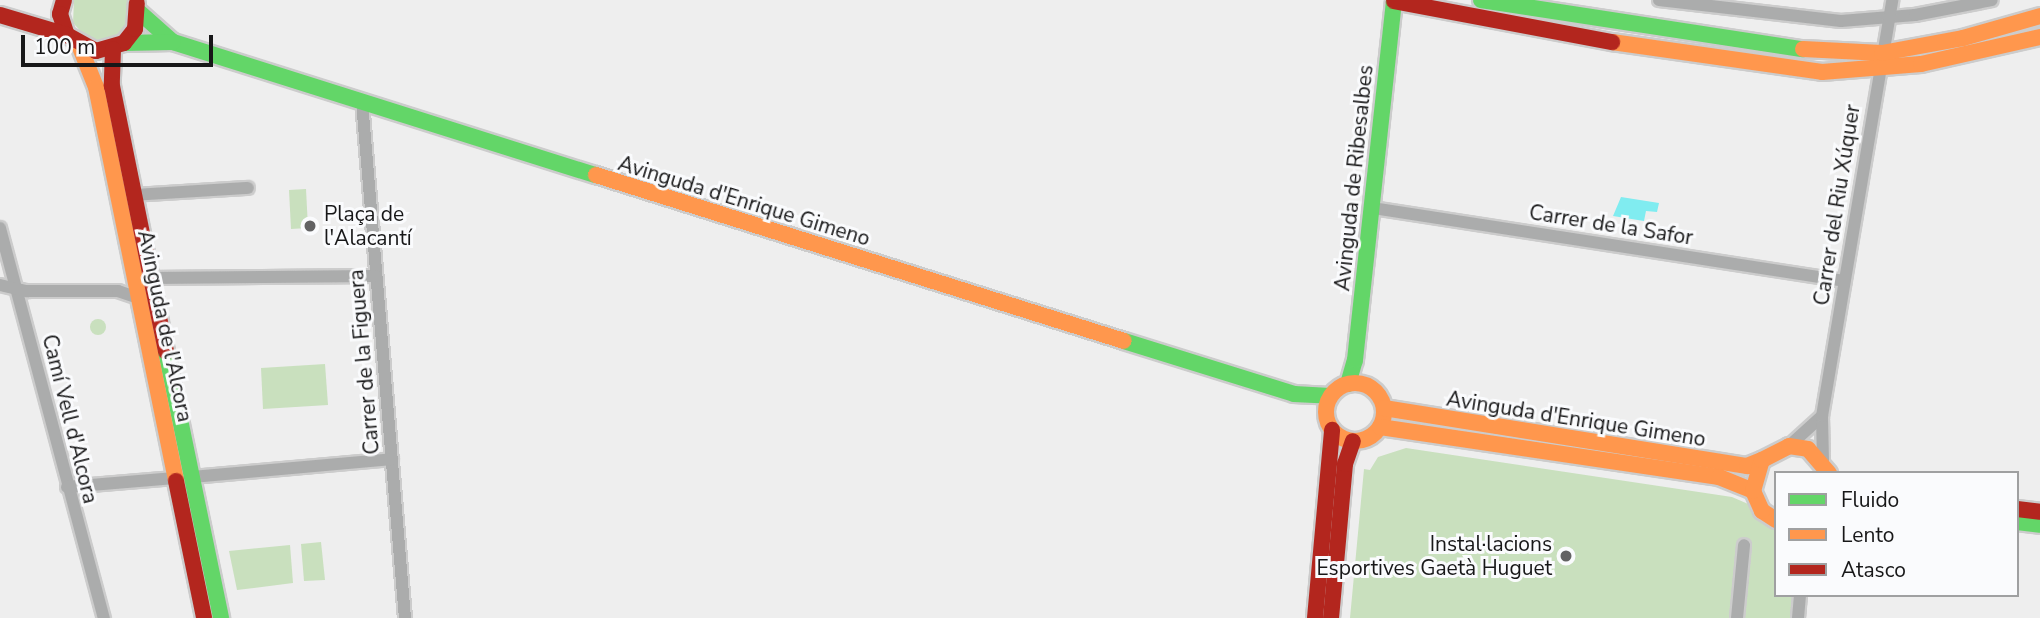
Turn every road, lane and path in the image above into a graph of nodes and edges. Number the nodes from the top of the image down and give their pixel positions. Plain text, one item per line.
1 (64, 0) edge
2 (1481, 0) edge
3 (1659, 0) edge
4 (1892, 0) edge
5 (1992, 0) edge
6 (1394, 1) edge
7 (137, 6) edge
8 (0, 15) edge
9 (2040, 16) edge
10 (1889, 19) junction
11 (2040, 37) edge
12 (73, 40) junction
13 (173, 42) junction
14 (119, 46) junction
15 (1881, 61) junction
16 (362, 102) junction
17 (248, 188) dead end
18 (133, 195) junction
19 (1373, 208) junction
20 (0, 228) edge
21 (375, 276) junction
22 (142, 279) junction
23 (1844, 281) junction
24 (0, 285) edge
25 (18, 288) junction
26 (118, 291) junction
27 (138, 298) junction
28 (1356, 384) junction
29 (1330, 396) junction
30 (1303, 397) junction
31 (1384, 408) junction
32 (1326, 414) junction
33 (1822, 416) junction
34 (1380, 427) junction
35 (1332, 430) junction
36 (1353, 441) junction
37 (1789, 446) junction
38 (392, 459) junction
39 (1762, 460) junction
40 (1826, 467) edge
41 (192, 477) junction
42 (175, 478) junction
43 (67, 487) junction
44 (1753, 491) junction
45 (2019, 509) edge
46 (2040, 512) edge
47 (1774, 519) edge
48 (2019, 522) edge
49 (2040, 525) edge
50 (1744, 545) dead end
51 (1800, 597) edge
52 (104, 618) edge
53 (204, 618) edge
54 (221, 618) edge
55 (405, 618) edge
56 (1315, 618) edge
57 (1331, 618) edge
58 (1737, 618) edge
59 (1798, 618) edge

1 - 12 main road, Avinguda de l'Alcora
2 - 15 main road
3 - 10 street
4 - 10 street, Carrer del Riu Xúquer
5 - 10 street
6 - 15 main road
6 - 19 main road, Avinguda de Ribesalbes
7 - 13 main road, Avinguda d'Enrique Gimeno
7 - 14 main road
8 - 12 main road, Avinguda d'Enrique Gimeno
9 - 15 main road
10 - 15 street, Carrer del Riu Xúquer
11 - 15 main road
12 - 14 main road, Avinguda d'Enrique Gimeno
12 - 22 main road, Avinguda de l'Alcora
13 - 14 main road, Avinguda d'Enrique Gimeno
13 - 16 main road, Avinguda d'Enrique Gimeno
14 - 18 main road, Avinguda de l'Alcora
15 - 23 street, Carrer del Riu Xúquer
16 - 21 street, Carrer de la Figuera
16 - 30 main road, Avinguda d'Enrique Gimeno
17 - 18 street
18 - 22 main road, Avinguda de l'Alcora
19 - 23 street, Carrer de la Safor
19 - 28 main road, Avinguda de Ribesalbes
20 - 25 street, Camí Vell d'Alcora
21 - 22 street
21 - 38 street, Carrer de la Figuera
22 - 26 street
22 - 27 main road, Avinguda de l'Alcora
22 - 41 main road, Avinguda de l'Alcora
23 - 33 street, Carrer del Riu Xúquer
24 - 25 street
25 - 26 street
25 - 43 street, Camí Vell d'Alcora
26 - 27 street
27 - 42 main road, Avinguda de l'Alcora
28 - 29 main road
28 - 31 main road
29 - 30 main road, Avinguda d'Enrique Gimeno
29 - 32 main road
30 - 32 main road, Avinguda d'Enrique Gimeno
31 - 34 main road
31 - 39 main road, Avinguda d'Enrique Gimeno
32 - 35 main road
33 - 37 street
33 - 40 street, Carrer del Riu Xúquer
34 - 36 main road
34 - 44 main road, Avinguda d'Enrique Gimeno
35 - 36 main road
35 - 56 main road
36 - 57 main road
37 - 39 main road
37 - 40 main road
38 - 41 street
38 - 55 street, Carrer de la Figuera
39 - 44 main road
41 - 54 main road, Avinguda de l'Alcora
42 - 43 street
42 - 53 main road, Avinguda de l'Alcora
43 - 52 street, Camí Vell d'Alcora
44 - 47 main road
45 - 46 main road
48 - 49 main road
50 - 58 street
51 - 59 street

